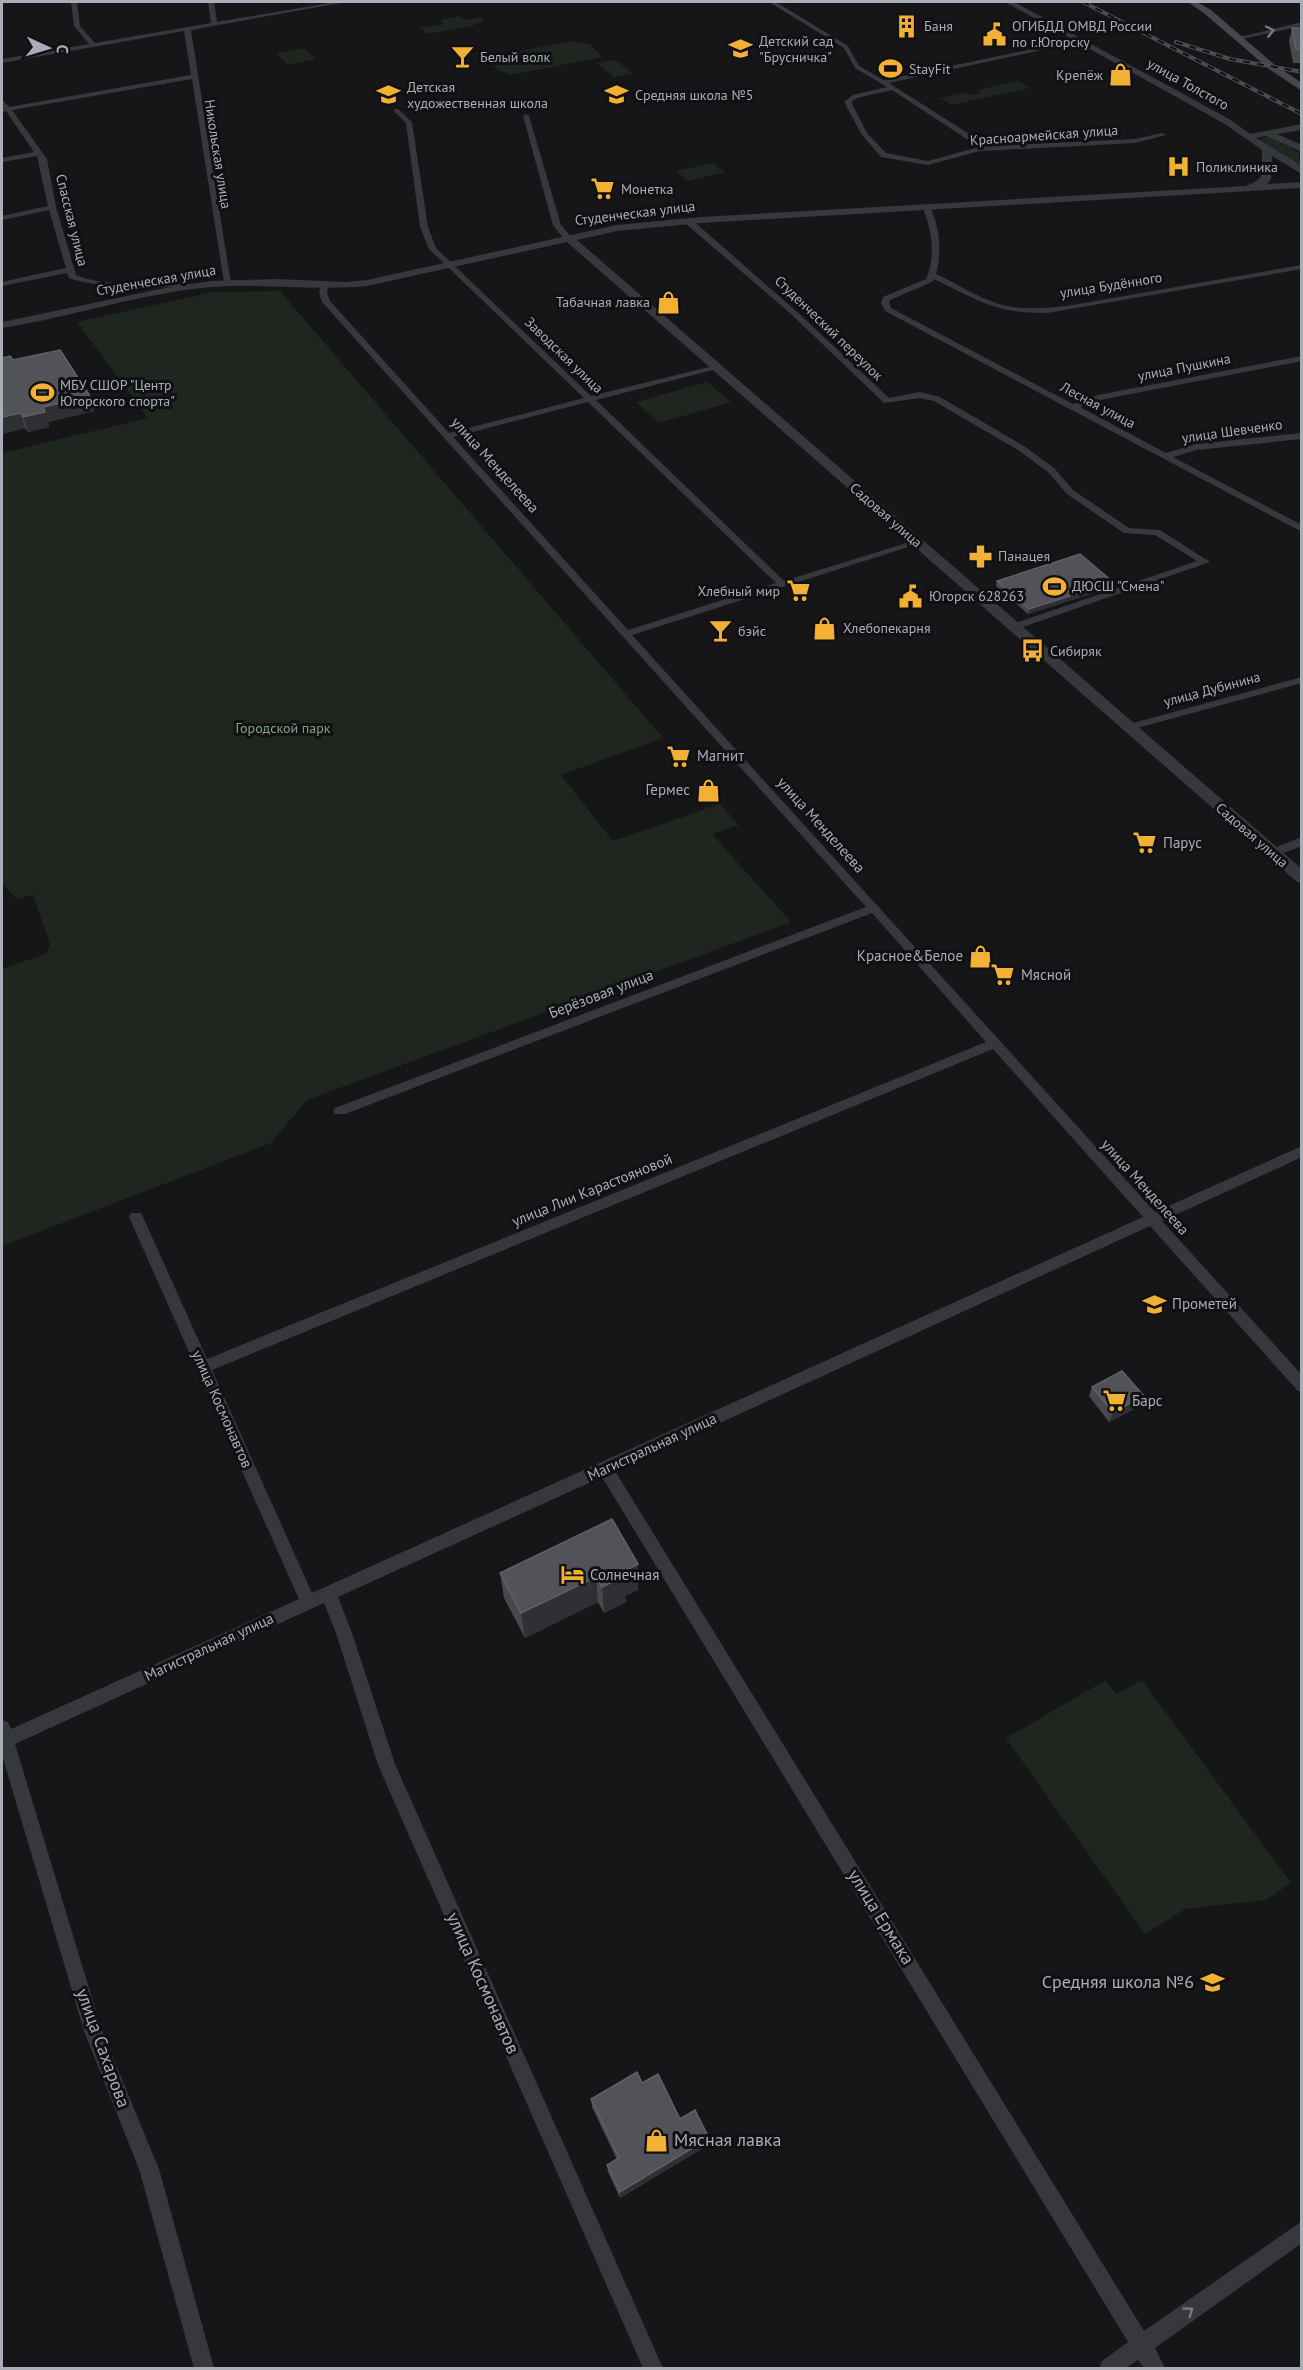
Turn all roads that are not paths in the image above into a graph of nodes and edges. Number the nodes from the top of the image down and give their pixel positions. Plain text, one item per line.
1 (74, 2) edge
2 (211, 2) edge
3 (343, 2) edge
4 (772, 2) edge
5 (1008, 2) edge
6 (1192, 2) edge
7 (214, 24) junction
8 (1302, 24) edge
9 (187, 28) junction
10 (1238, 38) junction
11 (1078, 40) junction
12 (92, 44) junction
13 (2, 61) edge
14 (193, 77) junction
15 (884, 82) junction
16 (894, 88) junction
17 (1302, 88) edge
18 (2, 101) edge
19 (4, 109) edge
20 (396, 110) dead end
21 (526, 116) dead end
22 (1228, 122) junction
23 (1301, 127) edge
24 (1267, 133) junction
25 (1162, 135) dead end
26 (1248, 137) junction
27 (1292, 144) junction
28 (987, 149) junction
29 (1302, 149) edge
30 (1267, 150) junction
31 (40, 153) junction
32 (2, 160) edge
33 (1302, 171) edge
34 (1302, 185) edge
35 (1246, 188) junction
36 (52, 207) junction
37 (927, 209) junction
38 (2, 218) edge
39 (688, 221) junction
40 (567, 237) junction
41 (449, 265) junction
42 (1302, 267) edge
43 (69, 270) junction
44 (932, 275) junction
45 (228, 282) junction
46 (2, 284) edge
47 (326, 284) junction
48 (190, 286) junction
49 (2, 325) edge
50 (1302, 358) edge
51 (714, 367) junction
52 (591, 399) junction
53 (1072, 407) junction
54 (448, 436) junction
55 (1302, 436) edge
56 (1167, 456) junction
57 (1302, 529) edge
58 (919, 542) junction
59 (782, 584) junction
60 (1016, 627) junction
61 (624, 634) junction
62 (1302, 680) edge
63 (1130, 727) junction
64 (1302, 841) edge
65 (1273, 853) junction
66 (1302, 878) edge
67 (874, 908) junction
68 (995, 1043) junction
69 (340, 1111) dead end
70 (1302, 1151) edge
71 (136, 1217) dead end
72 (1152, 1220) junction
73 (202, 1367) junction
74 (1302, 1386) edge
75 (605, 1468) junction
76 (328, 1593) junction
77 (308, 1601) junction
78 (3, 1737) edge
79 (1302, 2231) edge
80 (1141, 2345) junction
81 (204, 2368) edge
82 (653, 2368) edge
83 (1108, 2368) edge
84 (1155, 2368) edge

1 - 12 street
2 - 7 street
3 - 7 street
4 - 15 street
5 - 11 street, улица Толстого
6 - 10 main road
7 - 9 street
10 -> 8 street
9 - 12 street
9 - 14 street, Никольская улица
10 - 17 main road
11 - 15 street
11 - 22 street, улица Толстого
12 - 13 street
14 - 19 street
14 - 45 street, Никольская улица
15 - 16 street
16 - 28 street
16 - 28 street, Красноармейская улица
18 - 19 street, Спасская улица
19 - 31 street, Спасская улица
20 - 41 street, Заводская улица
21 - 40 street, Садовая улица
22 - 24 street
22 - 26 street
23 - 24 street
23 - 27 street
24 - 26 street
24 - 27 street
25 - 28 street, Красноармейская улица
26 - 30 street
27 - 29 street
30 - 33 street
30 - 35 street
31 - 32 street
31 - 36 street, Спасская улица
34 - 35 street, Студенческая улица
35 - 37 street, Студенческая улица
36 - 38 street
36 - 43 street, Спасская улица
37 - 39 street, Студенческая улица
37 - 44 street
39 - 40 street, Студенческая улица
39 - 60 street, Студенческий переулок
40 - 41 street, Студенческая улица
40 - 51 street, Садовая улица
41 - 47 street, Студенческая улица
41 - 52 street, Заводская улица
42 - 44 street, улица Будённого
43 - 46 street
43 - 48 street, Спасская улица
44 - 53 street, Лесная улица
45 - 47 street, Студенческая улица
45 - 48 street, Студенческая улица
47 - 54 street, улица Менделеева
48 - 49 street, Студенческая улица
50 - 53 street, улица Пушкина
51 - 52 street
51 - 58 street, Садовая улица
52 - 54 street
52 - 59 street, Заводская улица
53 - 56 street, Лесная улица
54 - 61 street, улица Менделеева
55 - 56 street, улица Шевченко
56 - 57 street, Лесная улица
58 - 59 street
58 - 60 street, Садовая улица
59 - 61 street
60 - 63 street, Садовая улица
61 - 67 street, улица Менделеева
62 - 63 street, улица Дубинина
63 - 65 street, Садовая улица
64 - 65 street
65 - 66 street, Садовая улица
67 - 68 street, улица Менделеева
67 - 69 street, Берёзовая улица
68 - 72 street, улица Менделеева
68 - 73 street, улица Лии Карастояновой
70 - 72 street, Магистральная улица
71 - 73 street, улица Космонавтов
72 - 74 street, улица Менделеева
72 - 75 street, Магистральная улица
73 - 77 street, улица Космонавтов
75 - 76 street, Магистральная улица
75 - 80 street, улица Ермака
76 - 77 street, Магистральная улица
76 - 82 street, улица Космонавтов
77 - 78 street, Магистральная улица
78 - 81 street, улица Сахарова
80 -> 79 street
80 - 83 street
80 - 84 street, улица Ермака

